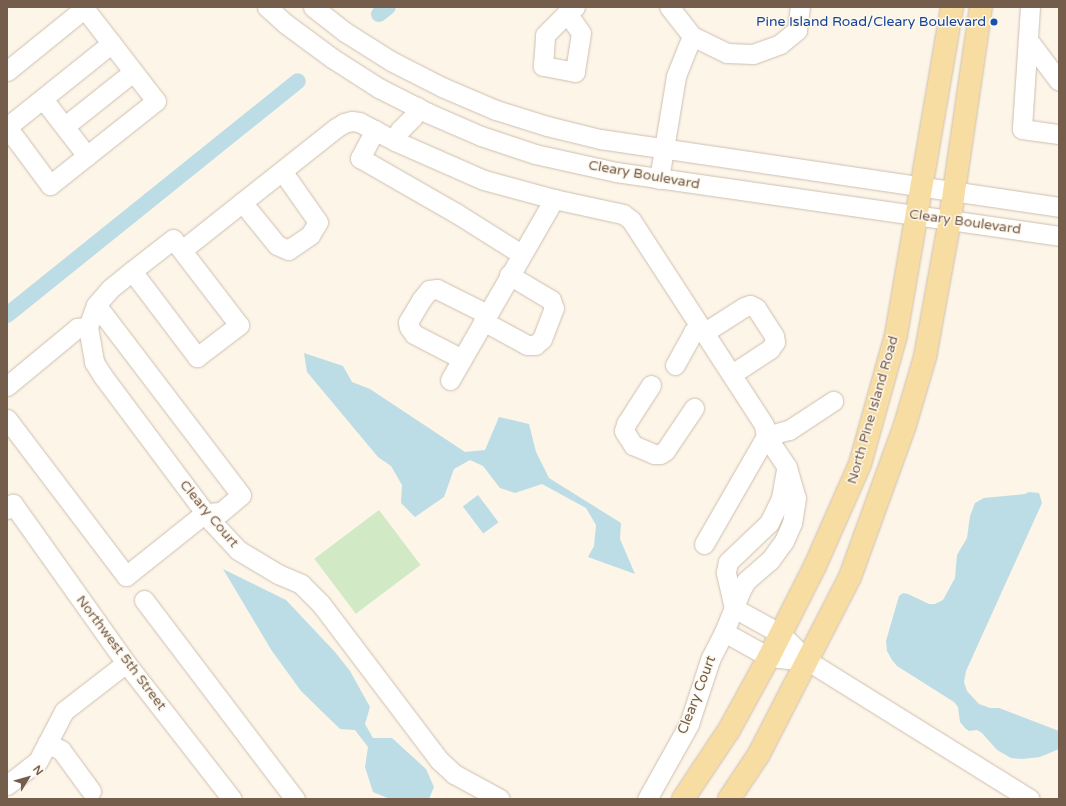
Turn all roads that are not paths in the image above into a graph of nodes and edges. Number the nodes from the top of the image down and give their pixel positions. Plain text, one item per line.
1 (267, 7) edge
2 (314, 7) edge
3 (669, 7) edge
4 (800, 7) edge
5 (952, 7) edge
6 (981, 7) edge
7 (1030, 7) edge
8 (86, 8) edge
9 (692, 36) junction
10 (1028, 40) junction
11 (112, 43) junction
12 (9, 64) edge
13 (133, 72) junction
14 (1059, 81) edge
15 (43, 99) junction
16 (417, 107) junction
17 (64, 126) junction
18 (7, 127) edge
19 (375, 130) junction
20 (1059, 134) edge
21 (395, 141) junction
22 (664, 149) junction
23 (87, 156) junction
24 (282, 171) junction
25 (659, 179) junction
26 (922, 187) junction
27 (955, 192) junction
28 (554, 199) junction
29 (242, 202) junction
30 (1059, 207) edge
31 (918, 214) junction
32 (950, 219) junction
33 (1059, 236) edge
34 (182, 250) junction
35 (521, 254) junction
36 (132, 271) junction
37 (509, 275) junction
38 (96, 305) junction
39 (485, 317) junction
40 (88, 326) junction
41 (702, 329) junction
42 (462, 359) junction
43 (675, 365) dead end
44 (732, 374) junction
45 (450, 380) dead end
46 (651, 385) dead end
47 (7, 386) edge
48 (833, 401) dead end
49 (694, 408) dead end
50 (7, 419) edge
51 (766, 436) junction
52 (787, 467) junction
53 (10, 506) edge
54 (205, 513) junction
55 (704, 544) dead end
56 (144, 600) dead end
57 (734, 608) junction
58 (724, 632) junction
59 (781, 634) junction
60 (769, 657) junction
61 (808, 661) junction
62 (126, 662) junction
63 (47, 743) junction
64 (7, 785) edge
65 (91, 791) dead end
66 (232, 799) edge
67 (295, 799) edge
68 (500, 799) edge
69 (647, 799) edge
70 (683, 799) edge
71 (729, 799) edge
72 (1030, 799) edge

1 - 16 street, Cleary Boulevard
2 - 22 street, Cleary Boulevard
3 - 9 street
4 - 9 street
5 - 26 main road, North Pine Island Road
6 - 27 main road
7 - 10 street
8 - 11 street
8 - 12 street
9 - 22 street
10 - 14 street
10 - 20 street
11 - 13 street
11 - 15 street
13 - 17 street
13 - 23 street
15 - 17 street
15 - 18 street
16 - 21 street
16 - 25 street, Cleary Boulevard
17 - 23 street
18 - 23 street
19 - 21 street, Cleary Court
19 - 24 street, Cleary Court
19 - 35 street
21 - 28 street, Cleary Court
22 - 25 street
22 - 26 street, Cleary Boulevard
24 - 29 street, Cleary Court
24 - 29 street
25 - 31 street, Cleary Boulevard
26 - 27 street, Cleary Boulevard
26 - 31 main road, North Pine Island Road
27 - 30 street, Cleary Boulevard
27 - 32 main road
28 - 35 street
28 - 41 street, Cleary Court
29 - 34 street, Cleary Court
31 - 32 street, Cleary Boulevard
31 - 59 main road, North Pine Island Road
32 - 33 street, Cleary Boulevard
32 - 61 main road
34 - 36 street
34 - 36 street
35 - 37 street
36 - 38 street
37 - 39 street
37 - 39 street
38 - 40 street
38 - 54 street
39 - 42 street
39 - 42 street
40 - 47 street
40 - 54 street, Cleary Court
41 - 43 street
41 - 44 street, Cleary Court
41 - 44 street
42 - 45 street
44 - 51 street, Cleary Court
46 - 49 street
48 - 51 street
50 - 54 street
51 - 52 street, Cleary Court
51 - 55 street
52 - 57 street, Cleary Court
52 - 57 street
53 - 62 street, Northwest 5th Street
54 - 68 street, Cleary Court
56 - 67 street
57 - 58 street, Cleary Court
57 - 59 street
58 - 60 street
58 - 69 street, Cleary Court
59 - 60 main road, North Pine Island Road
59 - 61 street
60 - 61 street
60 - 70 main road, North Pine Island Road
61 - 71 main road
61 - 72 street
62 - 63 street
62 - 66 street, Northwest 5th Street
63 - 64 street
63 - 65 street

